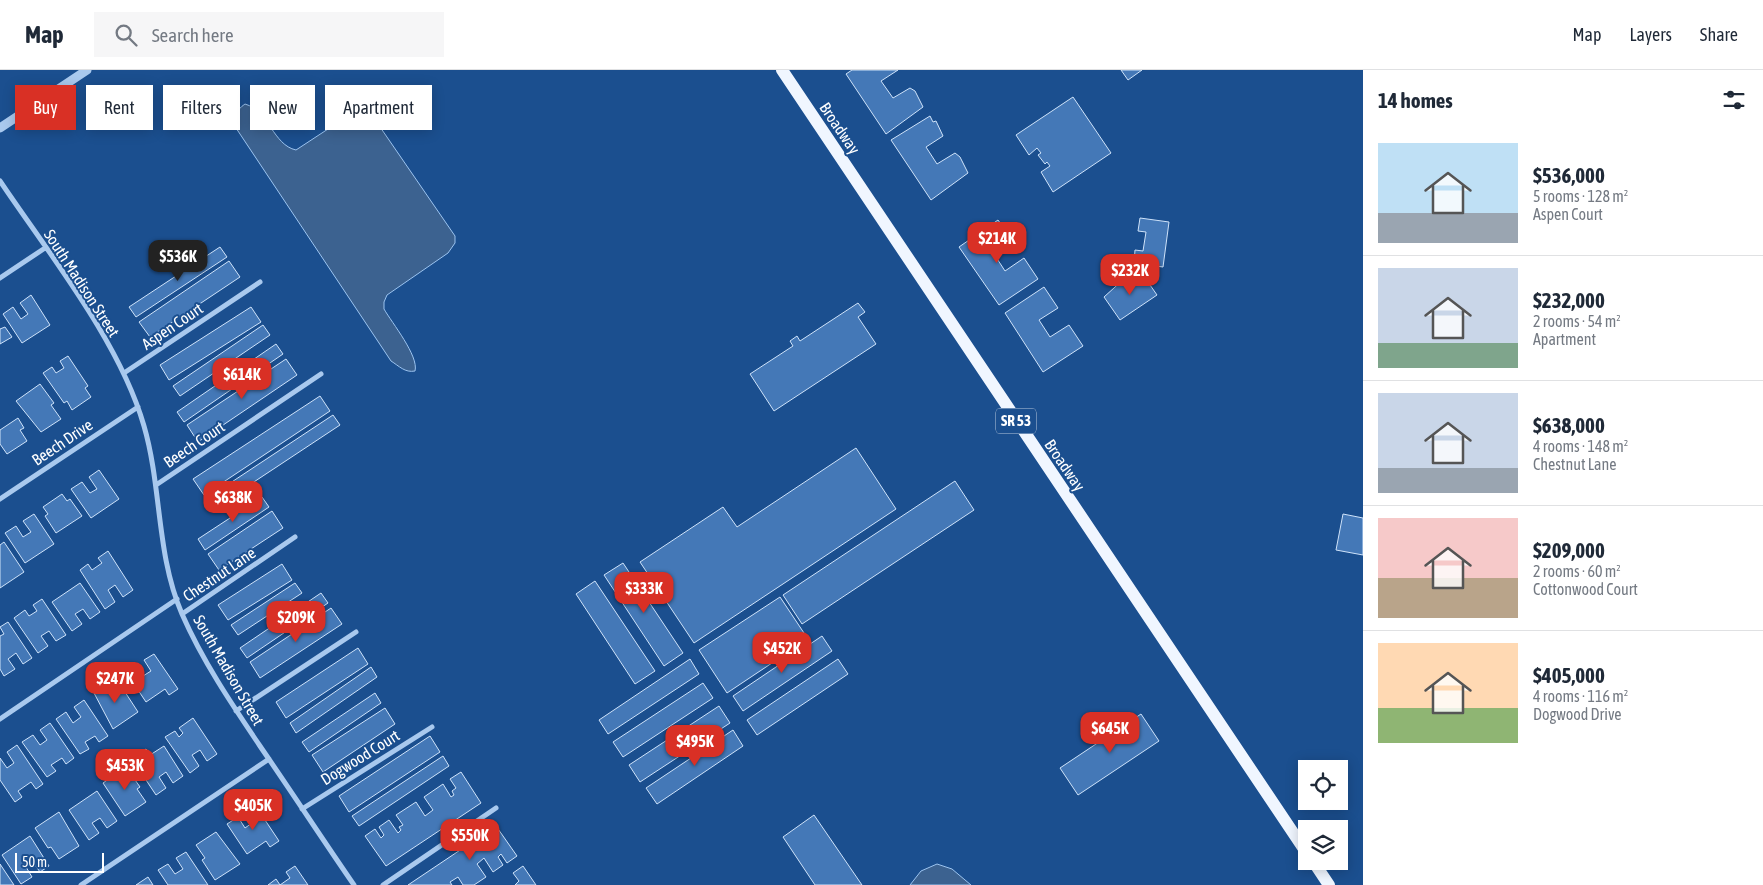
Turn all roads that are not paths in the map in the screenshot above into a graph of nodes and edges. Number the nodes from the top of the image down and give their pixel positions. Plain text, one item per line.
1 (87, 70) edge
2 (782, 70) edge
3 (0, 128) edge
4 (0, 181) edge
5 (45, 248) junction
6 (0, 278) edge
7 (260, 282) dead end
8 (124, 373) junction
9 (321, 374) dead end
10 (138, 406) junction
11 (156, 486) junction
12 (0, 499) edge
13 (294, 537) dead end
14 (177, 600) junction
15 (182, 614) junction
16 (356, 632) dead end
17 (236, 711) junction
18 (0, 719) edge
19 (432, 727) dead end
20 (269, 759) junction
21 (496, 808) dead end
22 (302, 809) junction
23 (1298, 840) edge
24 (1318, 870) edge
25 (81, 885) edge
26 (354, 885) edge
27 (383, 885) edge
28 (1329, 885) edge

1 - 3 street
2 - 23 main road, Broadway / SR 53
4 - 5 street, South Madison Street
5 - 6 street
5 - 8 street, South Madison Street
7 - 8 street, Aspen Court
8 - 10 street, South Madison Street
9 - 11 street, Beech Court
10 - 11 street, South Madison Street
10 - 12 street, Beech Drive
11 - 14 street, South Madison Street
13 - 15 street, Chestnut Lane
14 - 15 street, South Madison Street
14 - 18 street
15 - 17 street, South Madison Street
16 - 17 street
17 - 20 street, South Madison Street
19 - 22 street, Dogwood Court
20 - 22 street, South Madison Street
20 - 25 street
21 - 27 street
22 - 26 street, South Madison Street
24 - 28 main road

